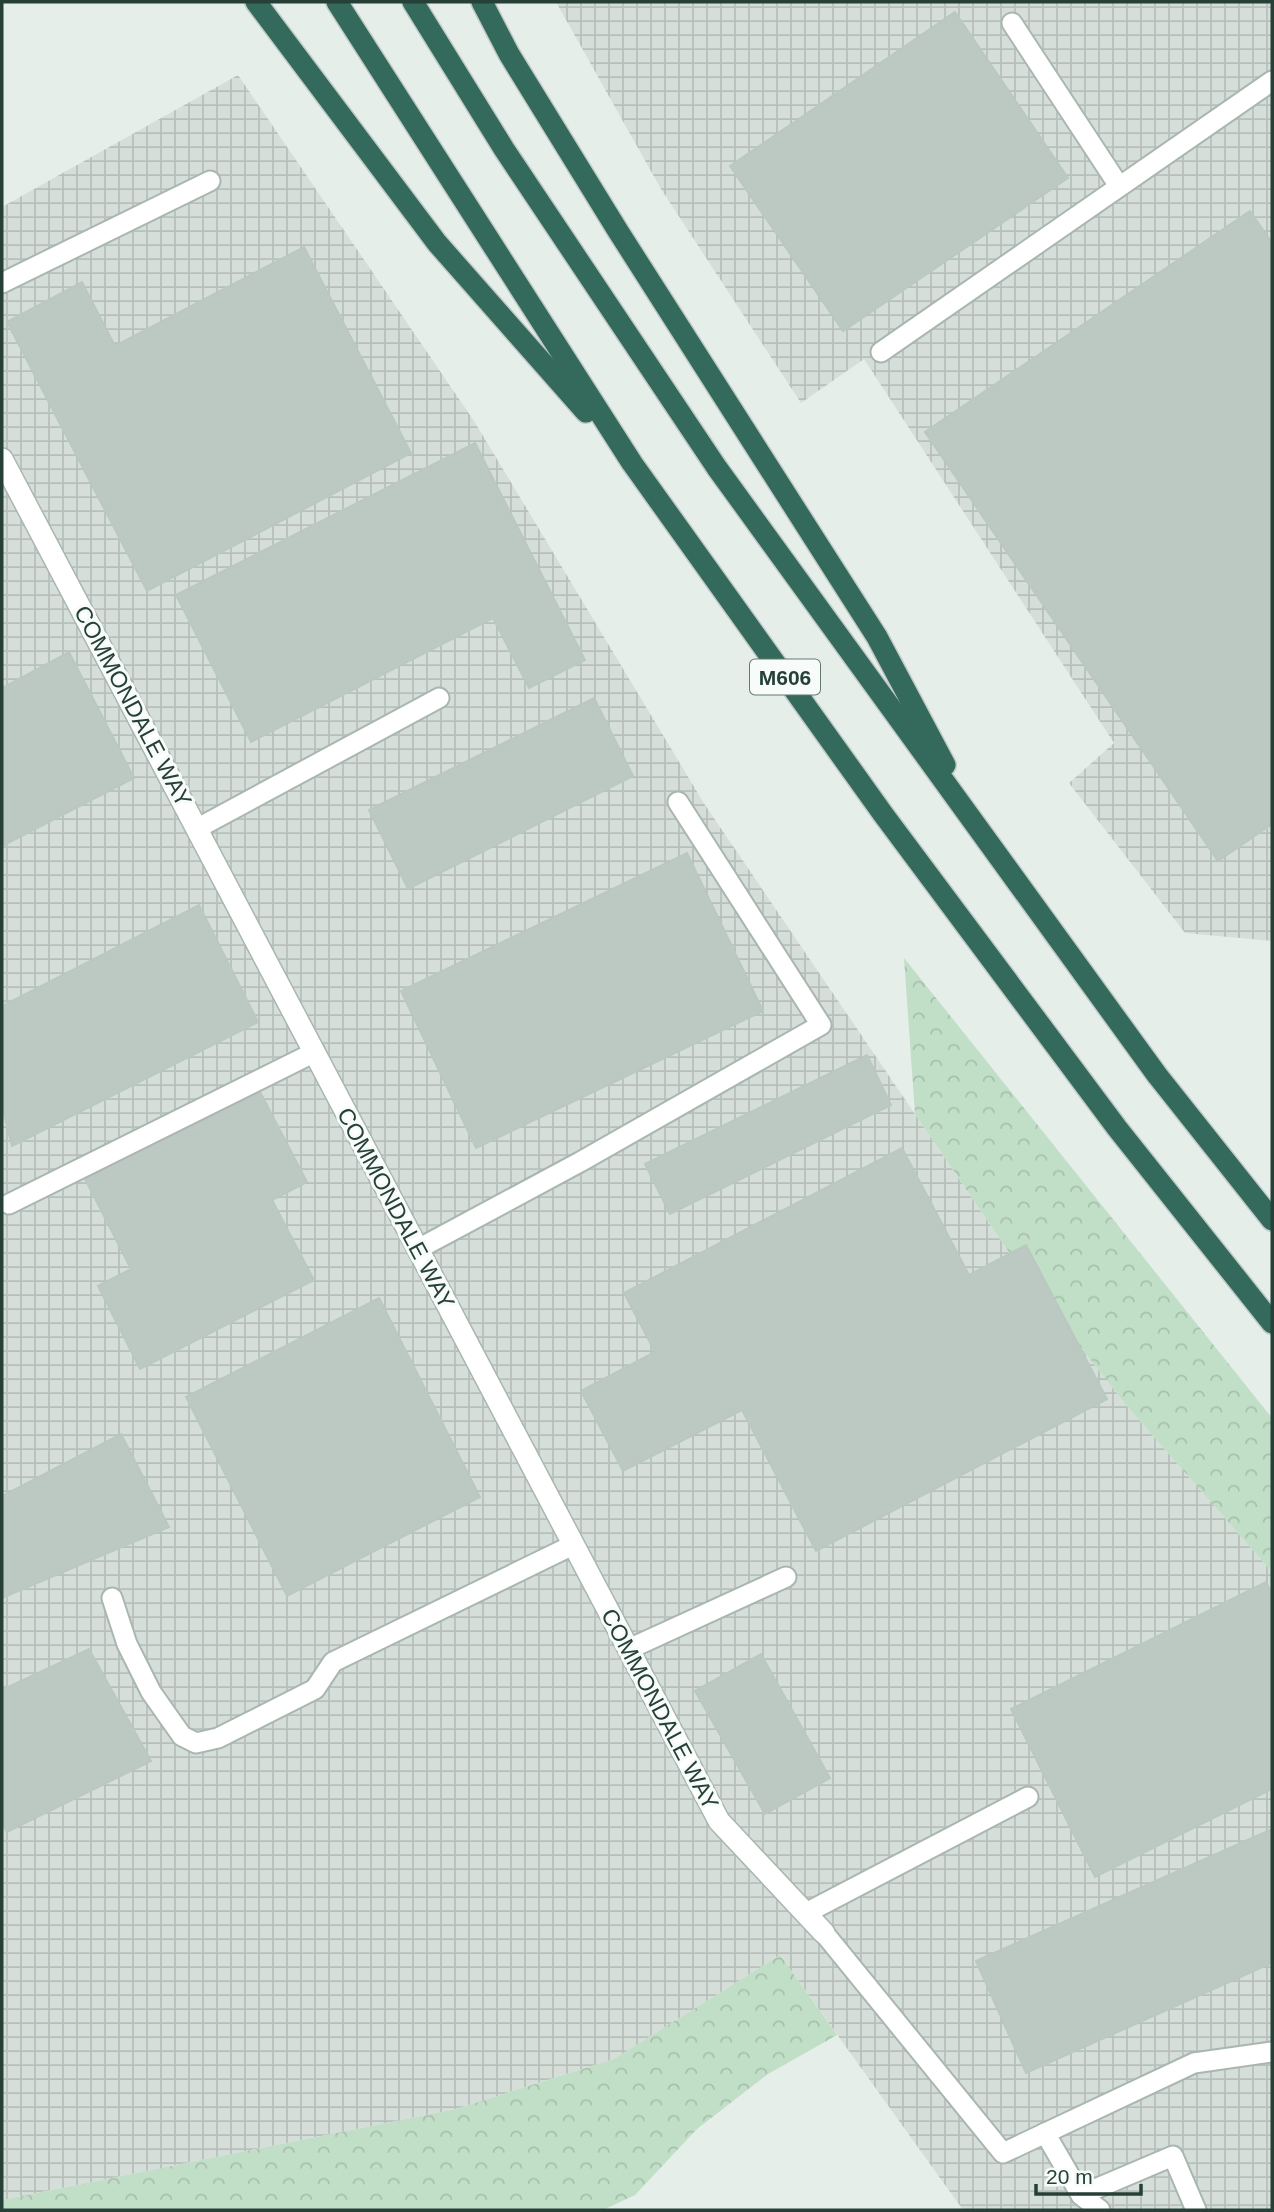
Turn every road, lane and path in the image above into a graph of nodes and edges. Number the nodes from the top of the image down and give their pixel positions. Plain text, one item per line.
1 (256, 2) edge
2 (337, 2) edge
3 (413, 2) edge
4 (482, 2) edge
5 (1012, 23) dead end
6 (1272, 80) edge
7 (210, 181) dead end
8 (1119, 186) junction
9 (2, 283) edge
10 (881, 352) dead end
11 (2, 459) edge
12 (632, 463) junction
13 (439, 698) dead end
14 (678, 802) dead end
15 (198, 828) junction
16 (984, 837) junction
17 (315, 1052) junction
18 (9, 1204) dead end
19 (1272, 1220) edge
20 (418, 1250) junction
21 (1272, 1323) edge
22 (573, 1545) junction
23 (786, 1577) dead end
24 (112, 1598) dead end
25 (629, 1648) junction
26 (1028, 1797) dead end
27 (806, 1913) junction
28 (824, 1933) joint
29 (1272, 2052) edge
30 (1045, 2133) junction
31 (1081, 2195) junction
32 (1100, 2210) edge
33 (1196, 2210) edge

1 - 12 highway, M606
2 - 12 highway, M606
3 - 16 highway, M606
4 - 16 highway, M606
5 - 8 lane
6 - 8 lane
7 - 9 lane
8 - 10 lane
11 - 15 street, COMMONDALE WAY
12 - 21 highway, M606
13 - 15 lane
14 - 20 lane
15 - 17 street, COMMONDALE WAY
16 - 19 highway, M606
17 - 18 lane
17 - 20 street, COMMONDALE WAY
20 - 22 street, COMMONDALE WAY
22 - 24 lane
22 - 25 street, COMMONDALE WAY
23 - 25 lane
25 - 27 street, COMMONDALE WAY
26 - 27 lane
27 - 28 street, COMMONDALE WAY
28 - 30 lane
29 - 30 lane
30 - 31 lane
31 - 32 lane
31 - 33 lane

